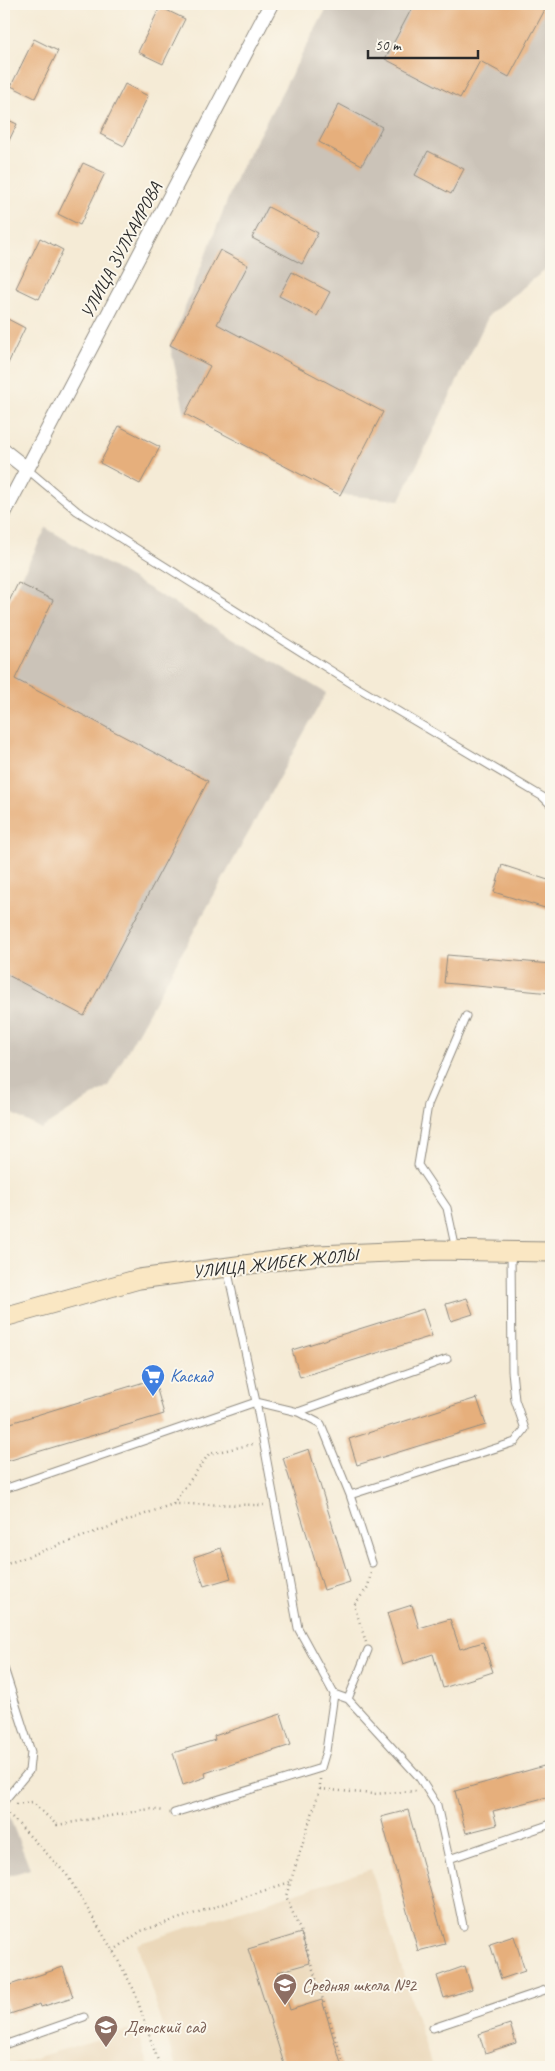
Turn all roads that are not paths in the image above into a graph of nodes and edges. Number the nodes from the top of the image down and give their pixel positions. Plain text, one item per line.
1 (271, 4) edge
2 (4, 451) edge
3 (27, 469) junction
4 (4, 513) edge
5 (551, 805) edge
6 (466, 1016) dead end
7 (456, 1250) junction
8 (511, 1251) junction
9 (551, 1252) edge
10 (227, 1268) junction
11 (4, 1317) edge
12 (446, 1359) dead end
13 (256, 1402) junction
14 (298, 1412) junction
15 (4, 1489) edge
16 (350, 1495) junction
17 (372, 1563) road end
18 (368, 1650) road end
19 (4, 1668) edge
20 (334, 1694) junction
21 (348, 1699) junction
22 (4, 1801) edge
23 (174, 1813) road end
24 (551, 1824) edge
25 (449, 1859) junction
26 (463, 1926) dead end
27 (551, 1988) edge
28 (84, 2017) dead end
29 (433, 2028) dead end
30 (4, 2045) edge

1 - 3 street, УЛИЦА ЗУЛХАИРОВА
2 - 3 street
3 - 4 street, УЛИЦА ЗУЛХАИРОВА
3 - 5 lane
6 - 7 lane
7 - 8 street, УЛИЦА ЖИБЕК ЖОЛЫ
7 - 10 street, УЛИЦА ЖИБЕК ЖОЛЫ
8 - 9 street, УЛИЦА ЖИБЕК ЖОЛЫ
8 - 16 lane
10 - 11 street, УЛИЦА ЖИБЕК ЖОЛЫ
10 - 13 lane
12 - 14 lane
13 - 14 lane
13 - 15 lane
13 - 20 lane
14 - 16 lane
16 - 17 lane
18 - 21 lane
19 - 22 lane
20 - 21 lane
20 - 23 lane
21 - 25 lane
24 - 25 lane
25 - 26 lane
27 - 29 lane
28 - 30 lane

